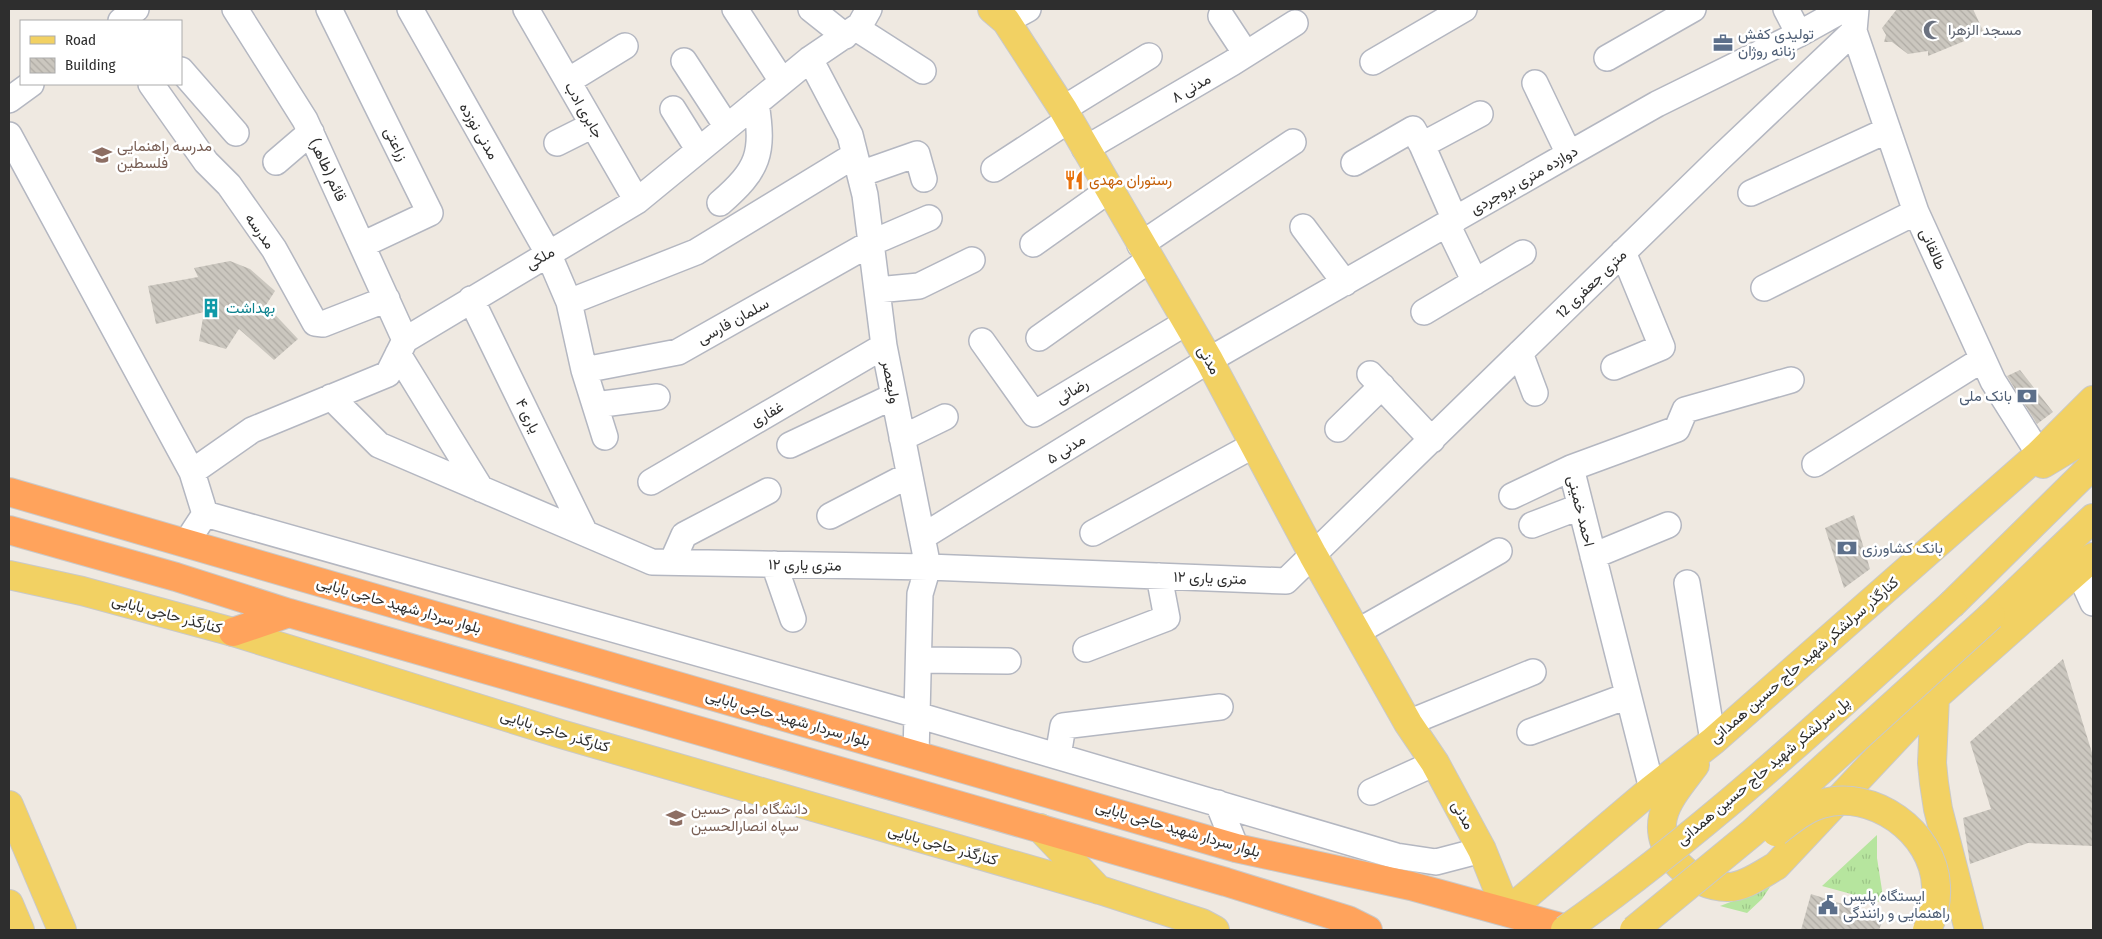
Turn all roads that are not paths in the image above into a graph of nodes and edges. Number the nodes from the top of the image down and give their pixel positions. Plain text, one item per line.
1 (234, 9) edge
2 (329, 9) edge
3 (410, 9) edge
4 (735, 9) edge
5 (811, 9) edge
6 (1464, 9) edge
7 (1693, 9) edge
8 (1786, 9) edge
9 (1844, 9) edge
10 (535, 12) edge
11 (1009, 13) edge
12 (1221, 16) dead end
13 (1855, 20) edge
14 (856, 24) edge
15 (1294, 24) dead end
16 (1799, 34) junction
17 (625, 46) dead end
18 (1246, 54) junction
19 (1149, 56) dead end
20 (1607, 58) dead end
21 (810, 59) junction
22 (684, 61) dead end
23 (1373, 62) dead end
24 (182, 71) edge
25 (923, 71) dead end
26 (568, 81) junction
27 (782, 81) junction
28 (1535, 83) dead end
29 (30, 85) edge
30 (152, 85) edge
31 (9, 100) edge
32 (756, 103) junction
33 (673, 109) dead end
34 (1480, 114) dead end
35 (1066, 115) junction
36 (593, 125) junction
37 (727, 127) junction
38 (1888, 130) junction
39 (310, 132) junction
40 (236, 133) dead end
41 (9, 135) edge
42 (1293, 142) dead end
43 (557, 144) dead end
44 (1422, 145) junction
45 (698, 149) junction
46 (1086, 149) junction
47 (1569, 154) junction
48 (276, 162) dead end
49 (1354, 163) dead end
50 (858, 165) junction
51 (994, 169) dead end
52 (924, 179) dead end
53 (1109, 190) junction
54 (1751, 193) dead end
55 (637, 201) junction
56 (720, 203) dead end
57 (1916, 212) junction
58 (929, 218) dead end
59 (1451, 222) junction
60 (1303, 227) dead end
61 (871, 243) junction
62 (1033, 244) dead end
63 (362, 245) junction
64 (1145, 252) junction
65 (1623, 252) junction
66 (548, 253) junction
67 (1524, 253) dead end
68 (972, 260) dead end
69 (1475, 282) junction
70 (1345, 283) junction
71 (1764, 288) dead end
72 (877, 290) junction
73 (387, 299) junction
74 (471, 299) junction
75 (569, 302) junction
76 (1424, 312) dead end
77 (1187, 322) junction
78 (1039, 338) dead end
79 (982, 341) dead end
80 (884, 346) junction
81 (401, 347) junction
82 (1520, 353) junction
83 (1983, 359) junction
84 (1209, 360) junction
85 (1614, 367) dead end
86 (584, 370) junction
87 (1791, 380) dead end
88 (1534, 393) dead end
89 (894, 396) junction
90 (331, 397) junction
91 (657, 397) dead end
92 (2093, 400) edge
93 (595, 405) junction
94 (945, 417) dead end
95 (1338, 429) dead end
96 (2093, 434) edge
97 (605, 437) dead end
98 (902, 438) junction
99 (1432, 440) junction
100 (790, 445) dead end
101 (1254, 445) junction
102 (2039, 454) junction
103 (1815, 464) dead end
104 (2093, 465) edge
105 (1571, 468) junction
106 (192, 472) junction
107 (909, 475) junction
108 (651, 482) dead end
109 (481, 489) junction
110 (768, 490) dead end
111 (9, 492) edge
112 (1994, 494) junction
113 (1512, 496) dead end
114 (1579, 507) junction
115 (205, 514) junction
116 (830, 516) dead end
117 (2093, 518) edge
118 (1532, 525) dead end
119 (1668, 525) dead end
120 (9, 530) edge
121 (1093, 532) dead end
122 (585, 533) junction
123 (922, 537) junction
124 (186, 543) junction
125 (1499, 551) dead end
126 (1313, 555) junction
127 (1592, 556) junction
128 (672, 562) junction
129 (2086, 563) edge
130 (774, 564) junction
131 (928, 567) junction
132 (9, 575) edge
133 (1159, 576) junction
134 (1687, 583) dead end
135 (2093, 603) edge
136 (289, 613) junction
137 (793, 619) dead end
138 (233, 632) junction
139 (1357, 632) junction
140 (1086, 649) dead end
141 (919, 660) junction
142 (1008, 661) dead end
143 (1533, 672) dead end
144 (1627, 696) junction
145 (1935, 697) junction
146 (1220, 707) dead end
147 (918, 715) junction
148 (1408, 723) junction
149 (1530, 732) dead end
150 (1713, 741) junction
151 (916, 755) junction
152 (1058, 756) junction
153 (1435, 763) junction
154 (996, 778) junction
155 (1652, 789) junction
156 (1371, 792) dead end
157 (1218, 803) junction
158 (9, 805) edge
159 (985, 812) junction
160 (1040, 828) junction
161 (1236, 848) junction
162 (1482, 850) junction
163 (1710, 869) junction
164 (1100, 890) junction
165 (9, 904) edge
166 (1507, 912) junction
167 (20, 930) edge
168 (62, 930) edge
169 (1215, 930) edge
170 (1368, 930) edge
171 (1565, 930) edge
172 (1571, 930) edge
173 (1634, 930) edge
174 (1927, 930) edge
175 (1969, 930) edge

1 - 39 street, قائم (طاهر)
2 - 63 street, زراعتی
3 - 66 street, مدنی نوزده
4 - 27 street
5 - 14 street
6 - 23 street
7 - 20 street
8 - 16 street
9 - 16 street, دوازده متری بروجردی
10 - 26 street, جابری ادب
11 - 35 main road, مدنی
12 - 18 street
13 - 38 street, طالقانی
13 - 65 street, 12 متری جعفری
14 - 21 street, ملکی
14 - 25 street
15 - 18 street, مدنی ۸
16 - 47 street, دوازده متری بروجردی
17 - 26 street
18 - 46 street, مدنی ۸
19 - 35 street
21 - 27 street, ملکی
21 - 50 street, ولیعصر
22 - 37 street
24 - 40 street
26 - 36 street, جابری ادب
27 - 32 street, ملکی
28 - 47 street
29 - 31 street
30 - 73 street, مدرسه
32 - 37 street, ملکی
32 - 56 street
33 - 45 street
34 - 44 street
35 - 46 main road, مدنی
35 - 51 street
36 - 43 street
36 - 55 street, جابری ادب
37 - 45 street, ملکی
38 - 54 street
38 - 57 street, طالقانی
39 - 48 street
39 - 63 street, قائم (طاهر)
41 - 106 street
42 - 64 street
44 - 49 street
44 - 59 street
45 - 55 street, ملکی
46 - 53 main road, مدنی
47 - 59 street, دوازده متری بروجردی
50 - 52 street
50 - 61 street, ولیعصر
50 - 75 street
53 - 62 street
53 - 64 main road, مدنی
55 - 66 street, ملکی
57 - 71 street
57 - 83 street, طالقانی
58 - 61 street, سلمان فارسی
59 - 69 street
59 - 70 street, دوازده متری بروجردی
60 - 70 street
61 - 72 street, ولیعصر
61 - 86 street, سلمان فارسی
63 - 73 street, قائم (طاهر)
64 - 77 main road, مدنی
64 - 78 street
65 - 82 street, 12 متری جعفری
65 - 85 street
66 - 74 street, ملکی
66 - 75 street, مدنی نوزده
67 - 69 street
68 - 72 street
69 - 76 street
70 - 84 street, دوازده متری بروجردی
72 - 80 street, ولیعصر
73 - 81 street, قائم (طاهر)
74 - 81 street, ملکی
74 - 122 street, یاری ۴
75 - 86 street, مدنی نوزده
77 - 79 street, رضائی
77 - 84 main road, مدنی
80 - 89 street, ولیعصر
80 - 108 street, غفاری
81 - 90 street, ملکی
81 - 109 street, قائم (طاهر)
82 - 88 street
82 - 99 street, 12 متری جعفری
83 - 102 street, طالقانی
83 - 103 street
84 - 101 main road, مدنی
84 - 123 street, مدنی ۵
86 - 93 street, مدنی نوزده
87 - 105 street, احمد خمینی
89 - 98 street, ولیعصر
89 - 100 street
90 - 106 street, ملکی
90 - 109 street, ۱۲ متری یاری
91 - 93 street
92 - 102 main road, کنارگذر سرلشکر شهید حاج حسین همدانی
93 - 97 street, مدنی نوزده
94 - 98 street
95 - 99 street
96 - 112 main road
98 - 107 street, ولیعصر
99 - 126 street, 12 متری جعفری
101 - 121 street
101 - 126 main road, مدنی
102 - 112 main road, کنارگذر سرلشکر شهید حاج حسین همدانی
104 - 171 main road, پل سرلشکر شهید حاج حسین همدانی, bridge
105 - 113 street
105 - 114 street, احمد خمینی
106 - 115 street
107 - 116 street
107 - 123 street, ولیعصر
109 - 122 street, ۱۲ متری یاری
110 - 128 street
111 - 124 highway, بلوار سردار شهید حاجی بابایی
112 - 150 main road, کنارگذر سرلشکر شهید حاج حسین همدانی
114 - 118 street
114 - 127 street, احمد خمینی
115 - 124 street
115 - 147 street
117 - 163 main road, bridge
119 - 127 street
120 - 136 highway
122 - 128 street, ۱۲ متری یاری
123 - 131 street, ولیعصر
124 - 151 highway, بلوار سردار شهید حاجی بابایی
125 - 139 street
126 - 133 street, ۱۲ متری یاری
126 - 139 main road, مدنی
127 - 144 street, احمد خمینی
128 - 130 street, ۱۲ متری یاری
129 - 135 street
129 - 145 main road
130 - 131 street, ۱۲ متری یاری
130 - 137 street
131 - 133 street, ۱۲ متری یاری
131 - 141 street, ولیعصر
132 - 138 main road, کنارگذر حاجی بابایی
133 - 140 street
134 - 150 street
136 - 138 highway
136 - 159 highway
138 - 164 main road, کنارگذر حاجی بابایی
139 - 148 main road, مدنی
141 - 142 street
141 - 147 street, ولیعصر
143 - 148 street
144 - 149 street
144 - 155 street, احمد خمینی
145 - 150 main road
145 - 175 main road
146 - 152 street
147 - 151 street, ولیعصر
147 - 152 street
148 - 153 main road, مدنی
150 - 155 main road, کنارگذر سرلشکر شهید حاج حسین همدانی
151 - 154 highway, بلوار سردار شهید حاجی بابایی
152 - 157 street
153 - 156 street
153 - 162 main road, مدنی
154 - 159 highway
154 - 161 highway, بلوار سردار شهید حاجی بابایی
155 - 166 main road, کنارگذر سرلشکر شهید حاج حسین همدانی
157 - 161 street
157 - 162 street
158 - 168 main road
159 - 160 highway
160 - 164 main road
160 - 170 highway
161 - 166 highway, بلوار سردار شهید حاجی بابایی
162 - 166 main road, مدنی
163 - 173 main road, bridge
163 - 174 main road, bridge
164 - 169 main road, کنارگذر حاجی بابایی
165 - 167 main road
166 - 172 highway, بلوار سردار شهید حاجی بابایی

